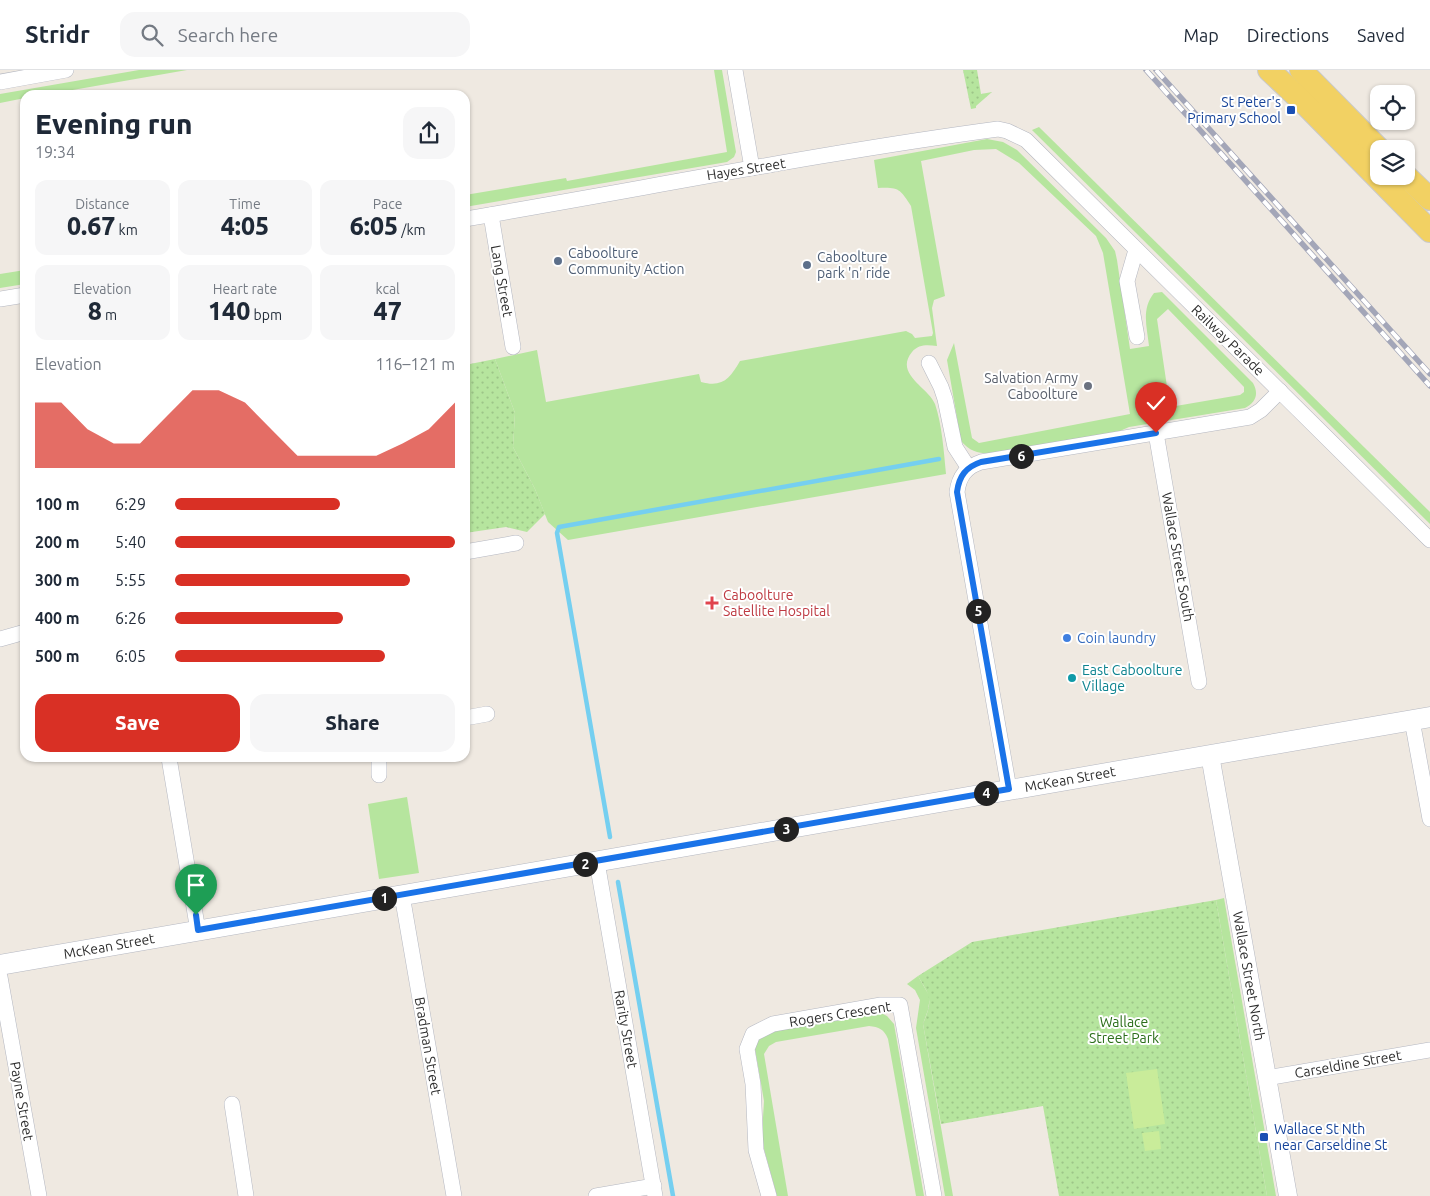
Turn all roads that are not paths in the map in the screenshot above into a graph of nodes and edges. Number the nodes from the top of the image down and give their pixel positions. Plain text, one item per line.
1 (66, 70) edge
2 (735, 70) edge
3 (1269, 70) edge
4 (1301, 70) edge
5 (0, 82) edge
6 (1026, 140) joint
7 (1370, 140) edge
8 (752, 168) junction
9 (1415, 185) edge
10 (1430, 199) edge
11 (491, 215) junction
12 (470, 218) edge
13 (1430, 231) edge
14 (1136, 250) junction
15 (20, 296) edge
16 (0, 299) edge
17 (1137, 337) dead end
18 (513, 347) dead end
19 (930, 363) dead end
20 (1280, 390) junction
21 (1156, 433) junction
22 (968, 467) junction
23 (1430, 540) edge
24 (516, 543) dead end
25 (470, 551) edge
26 (20, 633) edge
27 (0, 639) edge
28 (1199, 682) dead end
29 (487, 714) dead end
30 (470, 717) edge
31 (1421, 718) edge
32 (1210, 755) junction
33 (170, 762) edge
34 (378, 762) edge
35 (378, 775) dead end
36 (1009, 789) junction
37 (1430, 819) edge
38 (597, 862) junction
39 (402, 895) junction
40 (198, 930) junction
41 (0, 965) edge
42 (0, 977) edge
43 (1430, 1050) edge
44 (1267, 1078) junction
45 (232, 1104) dead end
46 (655, 1191) edge
47 (39, 1196) edge
48 (246, 1196) edge
49 (454, 1196) edge
50 (596, 1196) edge
51 (769, 1196) edge
52 (934, 1196) edge
53 (1288, 1196) edge

1 - 5 street
2 - 8 street
3 - 13 main road
4 - 7 main road
6 - 8 street, Hayes Street
6 - 14 street, Railway Parade
8 - 11 street, Hayes Street
9 - 10 main road
11 - 12 street, Hayes Street
11 - 18 street, Lang Street
14 - 17 street
14 - 20 street, Railway Parade
15 - 16 street
19 - 22 street
20 - 21 street
20 - 23 street, Railway Parade
21 - 22 street
21 - 28 street, Wallace Street South
22 - 36 street
24 - 25 street
26 - 27 street
29 - 30 street
31 - 32 main road, McKean Street
31 - 37 street
32 - 36 main road, McKean Street
32 - 44 street, Wallace Street North
33 - 40 street
34 - 35 street
36 - 38 main road, McKean Street
38 - 39 main road, McKean Street
38 - 46 street, Rarity Street
39 - 40 main road, McKean Street
39 - 49 street, Bradman Street
40 - 41 main road, McKean Street
42 - 47 street, Payne Street
43 - 44 street, Carseldine Street
44 - 53 street, Wallace Street North
45 - 48 street
46 - 50 street
51 - 52 street, Rogers Crescent

